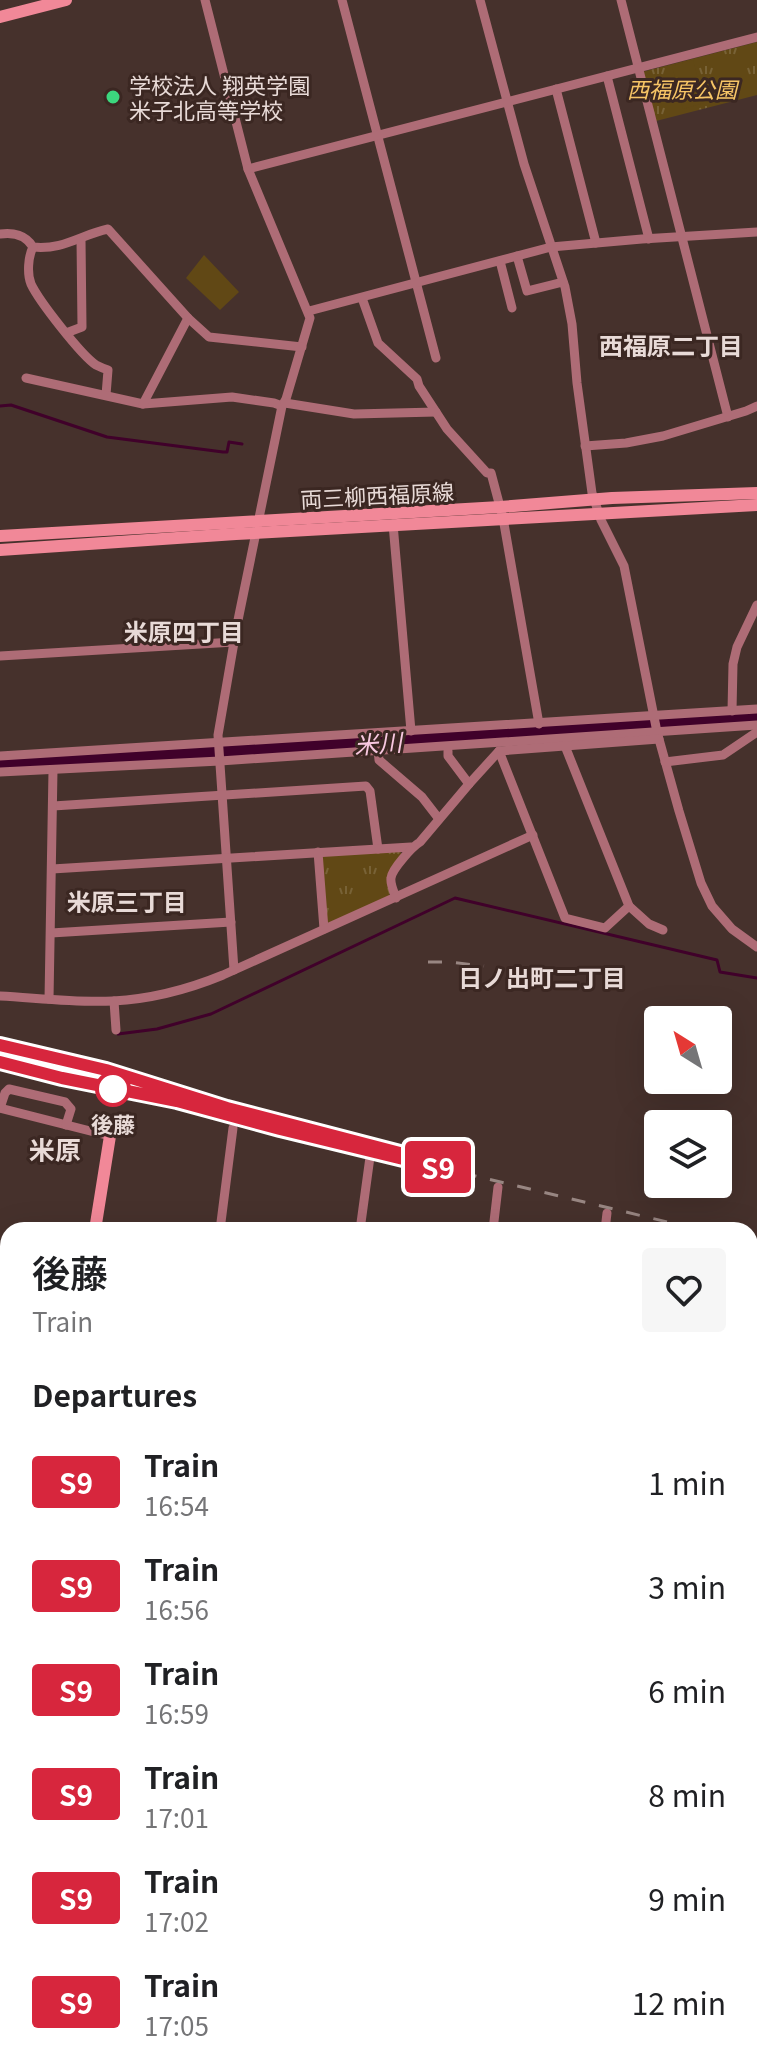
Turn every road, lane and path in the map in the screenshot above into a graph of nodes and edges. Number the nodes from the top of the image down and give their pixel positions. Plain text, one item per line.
1 (66, 0) edge
2 (205, 0) edge
3 (342, 0) edge
4 (480, 0) edge
5 (621, 0) edge
6 (0, 17) edge
7 (757, 37) edge
8 (639, 68) junction
9 (607, 76) junction
10 (556, 89) junction
11 (506, 101) junction
12 (378, 135) junction
13 (248, 169) junction
14 (757, 232) edge
15 (0, 234) edge
16 (682, 238) junction
17 (81, 239) junction
18 (649, 239) junction
19 (596, 243) junction
20 (33, 247) junction
21 (551, 247) junction
22 (517, 256) junction
23 (500, 261) junction
24 (563, 282) junction
25 (416, 283) junction
26 (362, 298) junction
27 (512, 308) dead end
28 (309, 311) junction
29 (188, 318) junction
30 (66, 333) junction
31 (302, 347) junction
32 (436, 358) dead end
33 (26, 378) dead end
34 (106, 395) junction
35 (143, 404) junction
36 (283, 405) junction
37 (757, 406) edge
38 (436, 412) junction
39 (728, 417) junction
40 (585, 446) junction
41 (757, 493) edge
42 (757, 505) edge
43 (596, 507) junction
44 (501, 513) junction
45 (393, 524) junction
46 (257, 527) junction
47 (0, 536) edge
48 (0, 550) edge
49 (757, 605) edge
50 (234, 642) junction
51 (0, 656) edge
52 (757, 709) edge
53 (732, 711) junction
54 (655, 717) junction
55 (539, 724) junction
56 (411, 731) junction
57 (756, 731) edge
58 (658, 733) junction
59 (218, 746) junction
60 (565, 746) junction
61 (378, 750) junction
62 (448, 751) dead end
63 (499, 751) junction
64 (0, 756) edge
65 (220, 760) junction
66 (665, 762) junction
67 (53, 770) junction
68 (0, 772) edge
69 (469, 784) junction
70 (222, 794) junction
71 (53, 806) junction
72 (439, 819) junction
73 (533, 835) junction
74 (411, 847) junction
75 (378, 849) junction
76 (318, 852) junction
77 (226, 859) junction
78 (52, 869) junction
79 (396, 898) junction
80 (629, 906) junction
81 (231, 922) junction
82 (324, 929) junction
83 (663, 930) dead end
84 (51, 933) junction
85 (757, 947) edge
86 (234, 970) junction
87 (0, 996) edge
88 (49, 999) junction
89 (114, 1001) junction
90 (116, 1030) dead end
91 (0, 1108) edge
92 (66, 1125) junction
93 (233, 1128) dead end
94 (110, 1136) joint
95 (370, 1157) dead end
96 (498, 1187) dead end
97 (607, 1213) dead end
98 (96, 1222) edge
99 (221, 1222) edge
100 (361, 1222) edge
101 (494, 1222) edge
102 (606, 1222) edge

1 - 6 main road
2 - 13 street
3 - 12 street
4 - 11 street
5 - 8 street
7 - 8 street
8 - 9 street
8 - 16 street
9 - 10 street
9 - 18 street
10 - 11 street
10 - 19 street
11 - 12 street
11 - 21 street
12 - 13 street
12 - 25 street
13 - 28 street
14 - 16 street
15 - 20 street
16 - 18 street
16 - 39 street
17 - 20 street
17 - 29 street
17 - 30 street
18 - 19 street
19 - 21 street
20 - 30 street
21 - 22 street
21 - 24 street
22 - 23 street
22 - 24 street
23 - 25 street
23 - 27 street
24 - 40 street
25 - 26 street
25 - 32 street
26 - 28 street
26 - 38 street
28 - 31 street
29 - 31 street
29 - 35 street
30 - 34 street
31 - 36 street
33 - 34 street
34 - 35 street
35 - 36 street
36 - 38 street
36 - 46 street
37 - 39 street
38 - 44 street
39 - 40 street
40 - 43 street
41 - 43 main road, 両三柳西福原線
42 - 43 main road, 両三柳西福原線
43 - 44 main road, 両三柳西福原線
43 - 54 street
44 - 45 main road, 両三柳西福原線
44 - 46 main road, 両三柳西福原線
44 - 55 street
45 - 46 main road, 両三柳西福原線
45 - 56 street
46 - 47 main road, 両三柳西福原線
46 - 48 main road, 両三柳西福原線
46 - 50 street
49 - 53 street
50 - 51 street
50 - 59 street
52 - 53 street
53 - 54 street
54 - 55 street
54 - 58 street
55 - 56 street
56 - 59 street
57 - 58 street
57 - 66 street
58 - 60 street
58 - 61 street
58 - 66 street
59 - 64 street
59 - 65 street
60 - 63 street
60 - 80 street
61 - 65 street
61 - 72 street
62 - 69 street
63 - 69 street
63 - 73 street
65 - 67 street
65 - 70 street
66 - 85 street
67 - 68 street
67 - 71 street
69 - 72 street
70 - 71 street
70 - 75 street
70 - 77 street
71 - 78 street
72 - 74 street
73 - 79 street
73 - 80 street
74 - 75 street
74 - 79 street
75 - 76 street
76 - 77 street
76 - 82 street
77 - 78 street
77 - 81 street
78 - 84 street
79 - 82 street
80 - 83 street
81 - 84 street
81 - 86 street
82 - 86 street
84 - 88 street
86 - 89 street
87 - 88 street
88 - 89 street
89 - 90 street
91 - 92 street
91 - 92 street
92 - 94 street
93 - 99 street
94 - 98 main road
95 - 100 street
96 - 101 street
97 - 102 street

